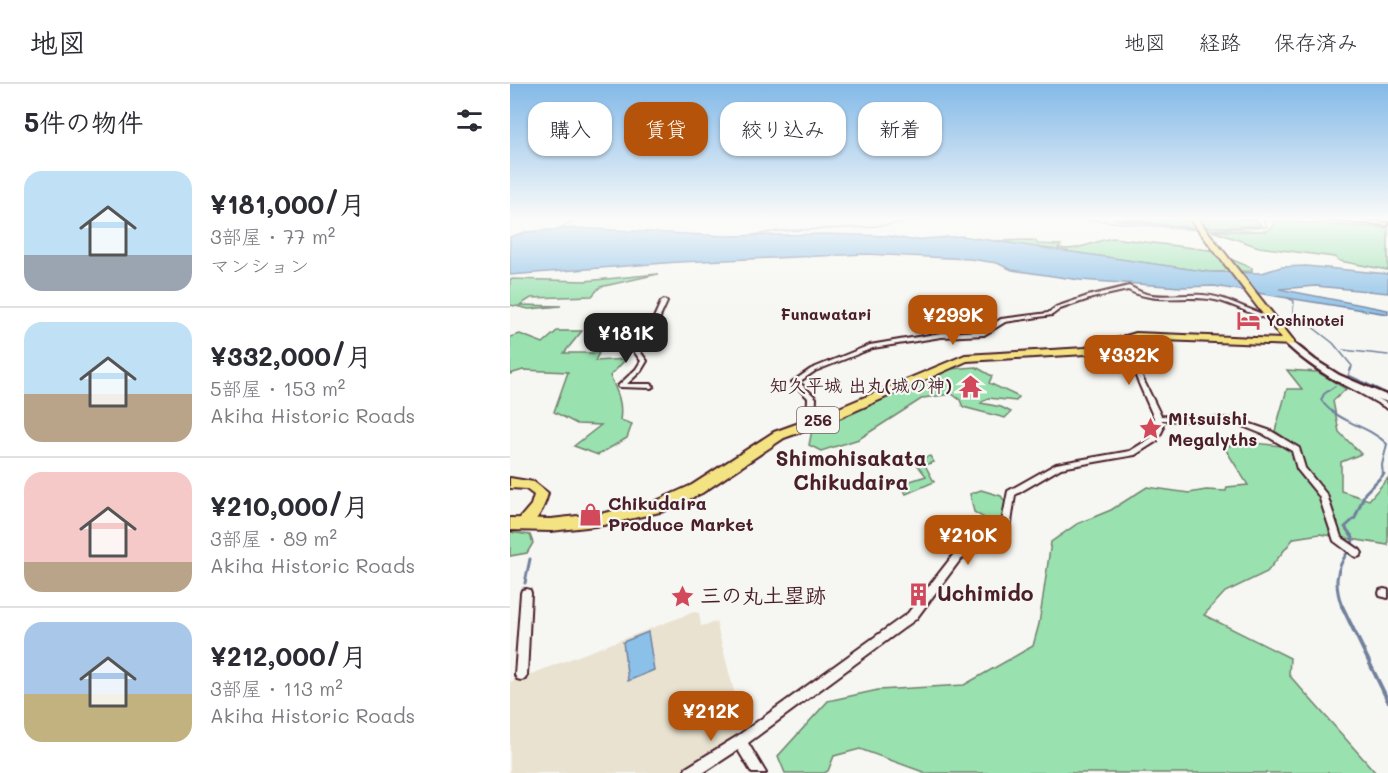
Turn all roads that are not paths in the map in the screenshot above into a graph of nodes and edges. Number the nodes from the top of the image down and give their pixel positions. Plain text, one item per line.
1 (1219, 251) edge
2 (664, 302) dead end
3 (1269, 314) junction
4 (1124, 338) junction
5 (1290, 343) junction
6 (1344, 382) junction
7 (651, 386) dead end
8 (1388, 399) edge
9 (1388, 407) edge
10 (1158, 418) junction
11 (811, 423) junction
12 (510, 483) edge
13 (516, 525) edge
14 (1357, 553) dead end
15 (526, 593) dead end
16 (521, 675) dead end
17 (740, 741) junction
18 (692, 773) edge
19 (759, 773) edge

1 - 3 highway
2 - 7 street
3 - 5 highway
3 - 11 street
4 - 5 highway, 256
4 - 10 street
4 - 11 highway, 256
5 - 6 main road
6 - 8 main road
6 - 9 street
10 - 14 street
10 - 17 street
11 - 13 highway, 256
12 - 13 main road
15 - 16 street
17 - 18 street
17 - 19 street

